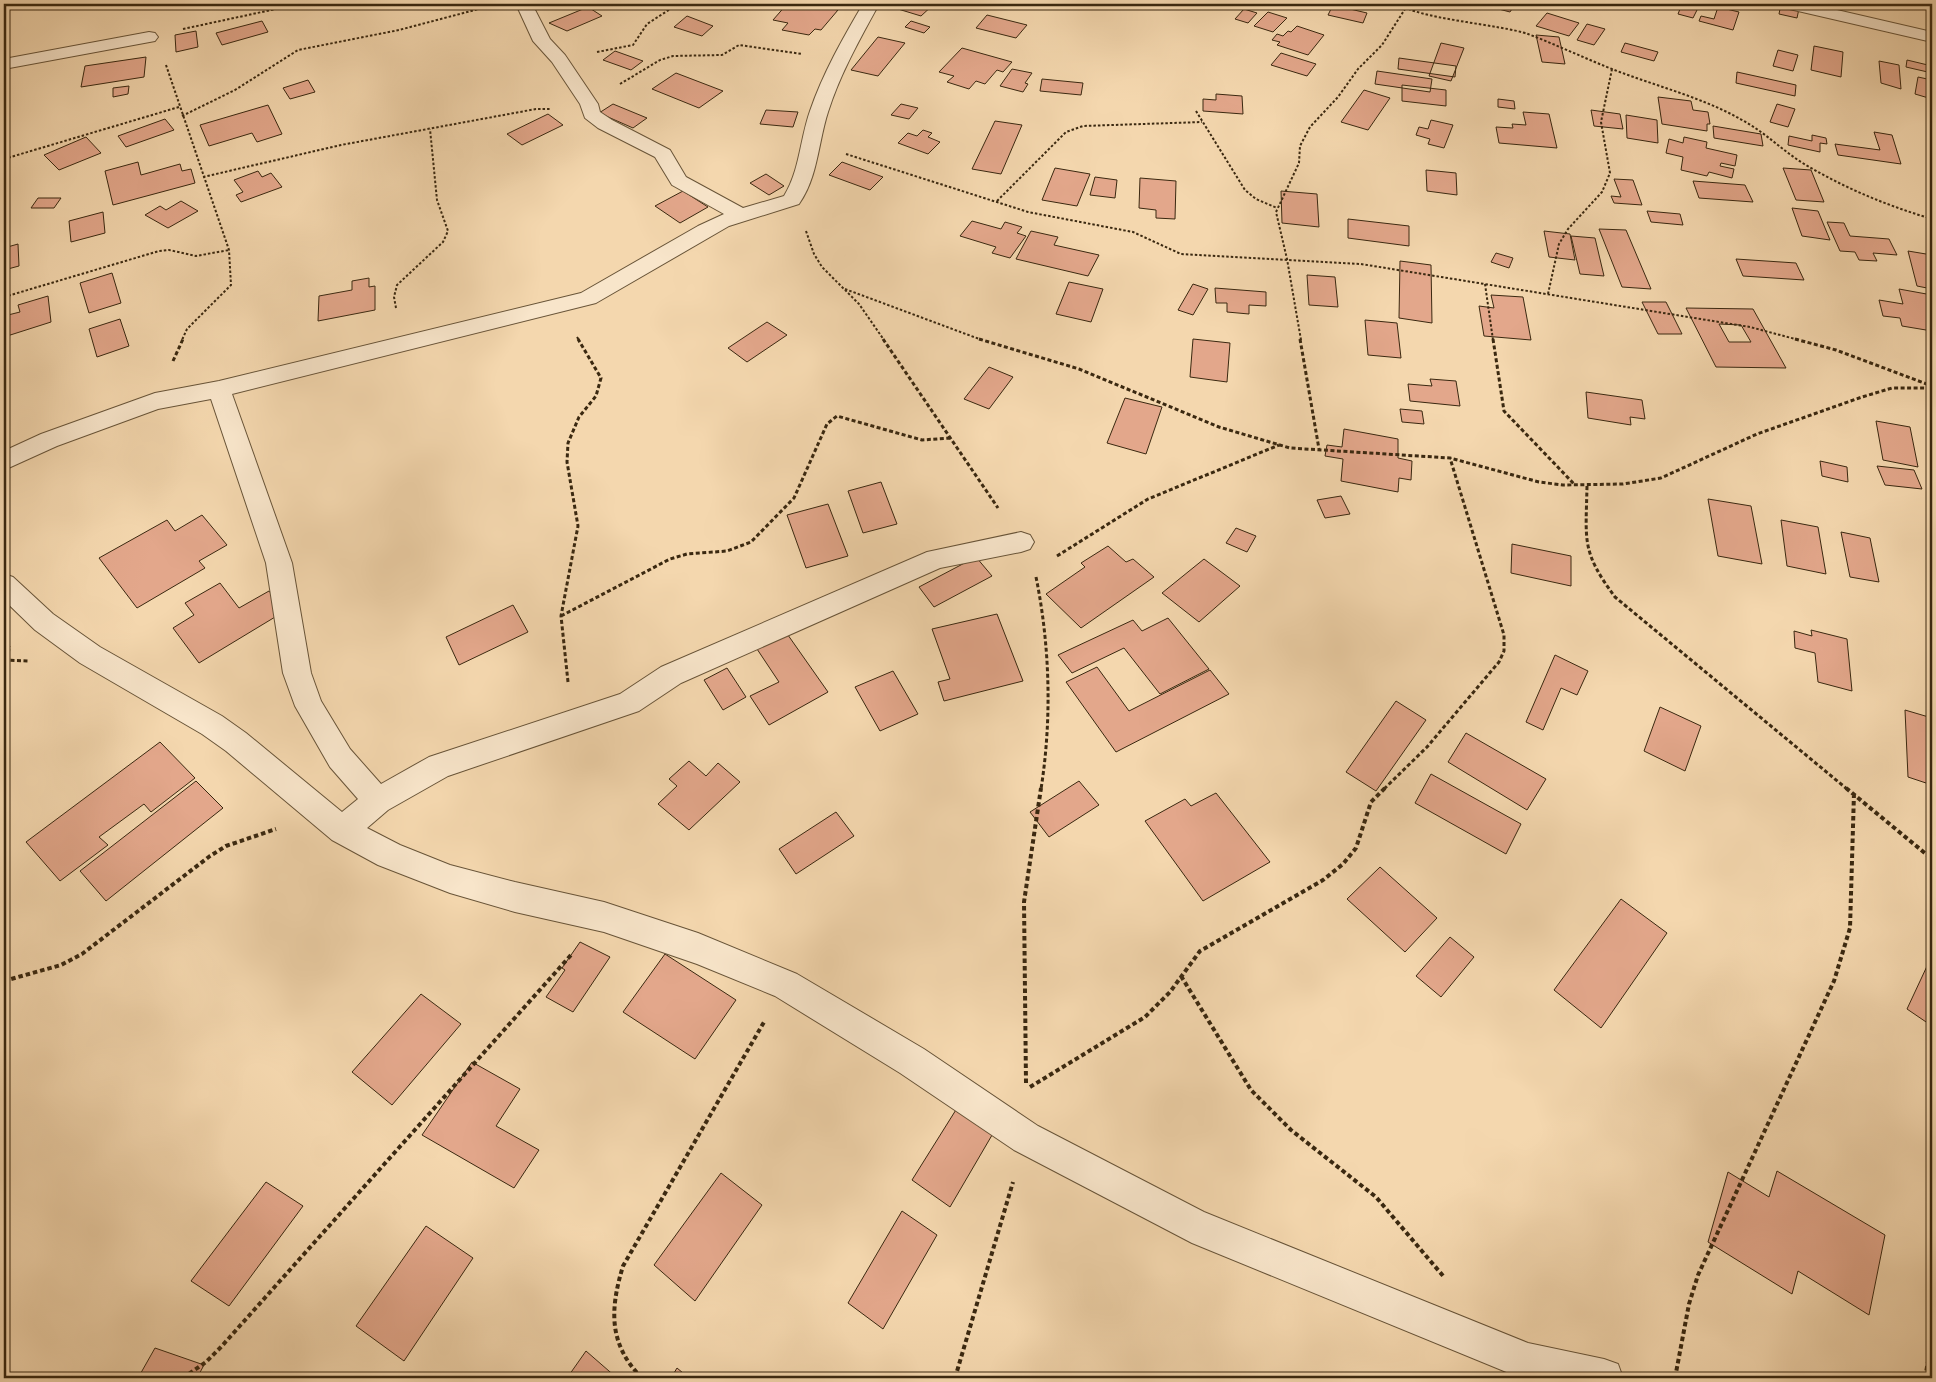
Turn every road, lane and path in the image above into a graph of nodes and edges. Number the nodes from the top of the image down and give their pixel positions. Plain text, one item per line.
1 (299, 4) edge
2 (498, 4) edge
3 (524, 4) edge
4 (678, 4) edge
5 (871, 4) edge
6 (1402, 4) edge
7 (1791, 4) edge
8 (1405, 9) junction
9 (149, 37) junction
10 (1932, 37) edge
11 (559, 58) junction
12 (840, 61) junction
13 (4, 64) edge
14 (1612, 69) junction
15 (178, 107) junction
16 (1196, 111) dead end
17 (594, 113) junction
18 (182, 116) junction
19 (1202, 122) junction
20 (430, 128) junction
21 (812, 144) junction
22 (4, 159) edge
23 (203, 177) junction
24 (795, 195) junction
25 (997, 201) junction
26 (1277, 208) junction
27 (739, 214) junction
28 (1932, 219) edge
29 (230, 250) junction
30 (1287, 259) junction
31 (1485, 284) junction
32 (843, 288) junction
33 (1548, 294) junction
34 (4, 297) edge
35 (559, 306) junction
36 (403, 343) junction
37 (1932, 387) edge
38 (219, 389) junction
39 (155, 401) junction
40 (951, 438) junction
41 (1280, 445) junction
42 (1319, 450) junction
43 (1450, 458) junction
44 (4, 461) edge
45 (1576, 485) junction
46 (1587, 486) junction
47 (1021, 542) junction
48 (1035, 571) junction
49 (8, 589) edge
50 (561, 616) junction
51 (4, 705) edge
52 (573, 723) junction
53 (1854, 793) junction
54 (378, 801) junction
55 (332, 822) junction
56 (1932, 859) edge
57 (604, 917) junction
58 (1181, 976) junction
59 (4, 982) edge
60 (786, 985) junction
61 (1026, 1138) junction
62 (1449, 1282) dead end
63 (1932, 1340) edge
64 (1534, 1370) edge
65 (183, 1378) edge
66 (642, 1378) edge
67 (955, 1378) edge
68 (1604, 1378) edge
69 (1675, 1378) edge
70 (1925, 1378) edge

1 - 9 path
2 - 18 path
3 - 11 street
4 - 11 path
5 - 12 street
6 - 8 path
7 - 10 street
8 - 14 path
8 - 26 path
9 - 13 street
9 - 15 path
11 - 17 street
12 - 17 path
12 - 21 street
14 - 28 path
14 - 33 path
15 - 18 path
15 - 22 path
16 - 19 path
17 - 20 path
17 - 27 street
18 - 23 path
19 - 25 path
19 - 26 path
20 - 23 path
20 - 36 path
21 - 24 street
21 - 25 path
23 - 29 path
24 - 27 street
24 - 32 path
25 - 30 path
26 - 30 path
27 - 35 street
29 - 34 path
29 - 39 path
30 - 31 path
30 - 42 path
31 - 33 path
31 - 45 path
32 - 40 path
32 - 41 path
33 - 37 path
35 - 36 street
35 - 50 path
36 - 38 street
37 - 46 path
38 - 39 street
38 - 54 street
39 - 44 street
40 - 47 path
40 - 50 path
41 - 42 path
41 - 48 path
42 - 43 path
43 - 45 path
43 - 58 path
45 - 46 path
46 - 53 path
47 - 48 path
47 - 52 street
48 - 58 path
49 - 51 path
49 - 55 street
50 - 52 path
52 - 54 street
53 - 56 path
53 - 69 path
54 - 55 street
55 - 57 street
55 - 59 path
57 - 60 street
57 - 65 path
58 - 62 path
60 - 61 street
60 - 66 path
61 - 64 street
61 - 67 path
63 - 70 path
64 - 68 street

